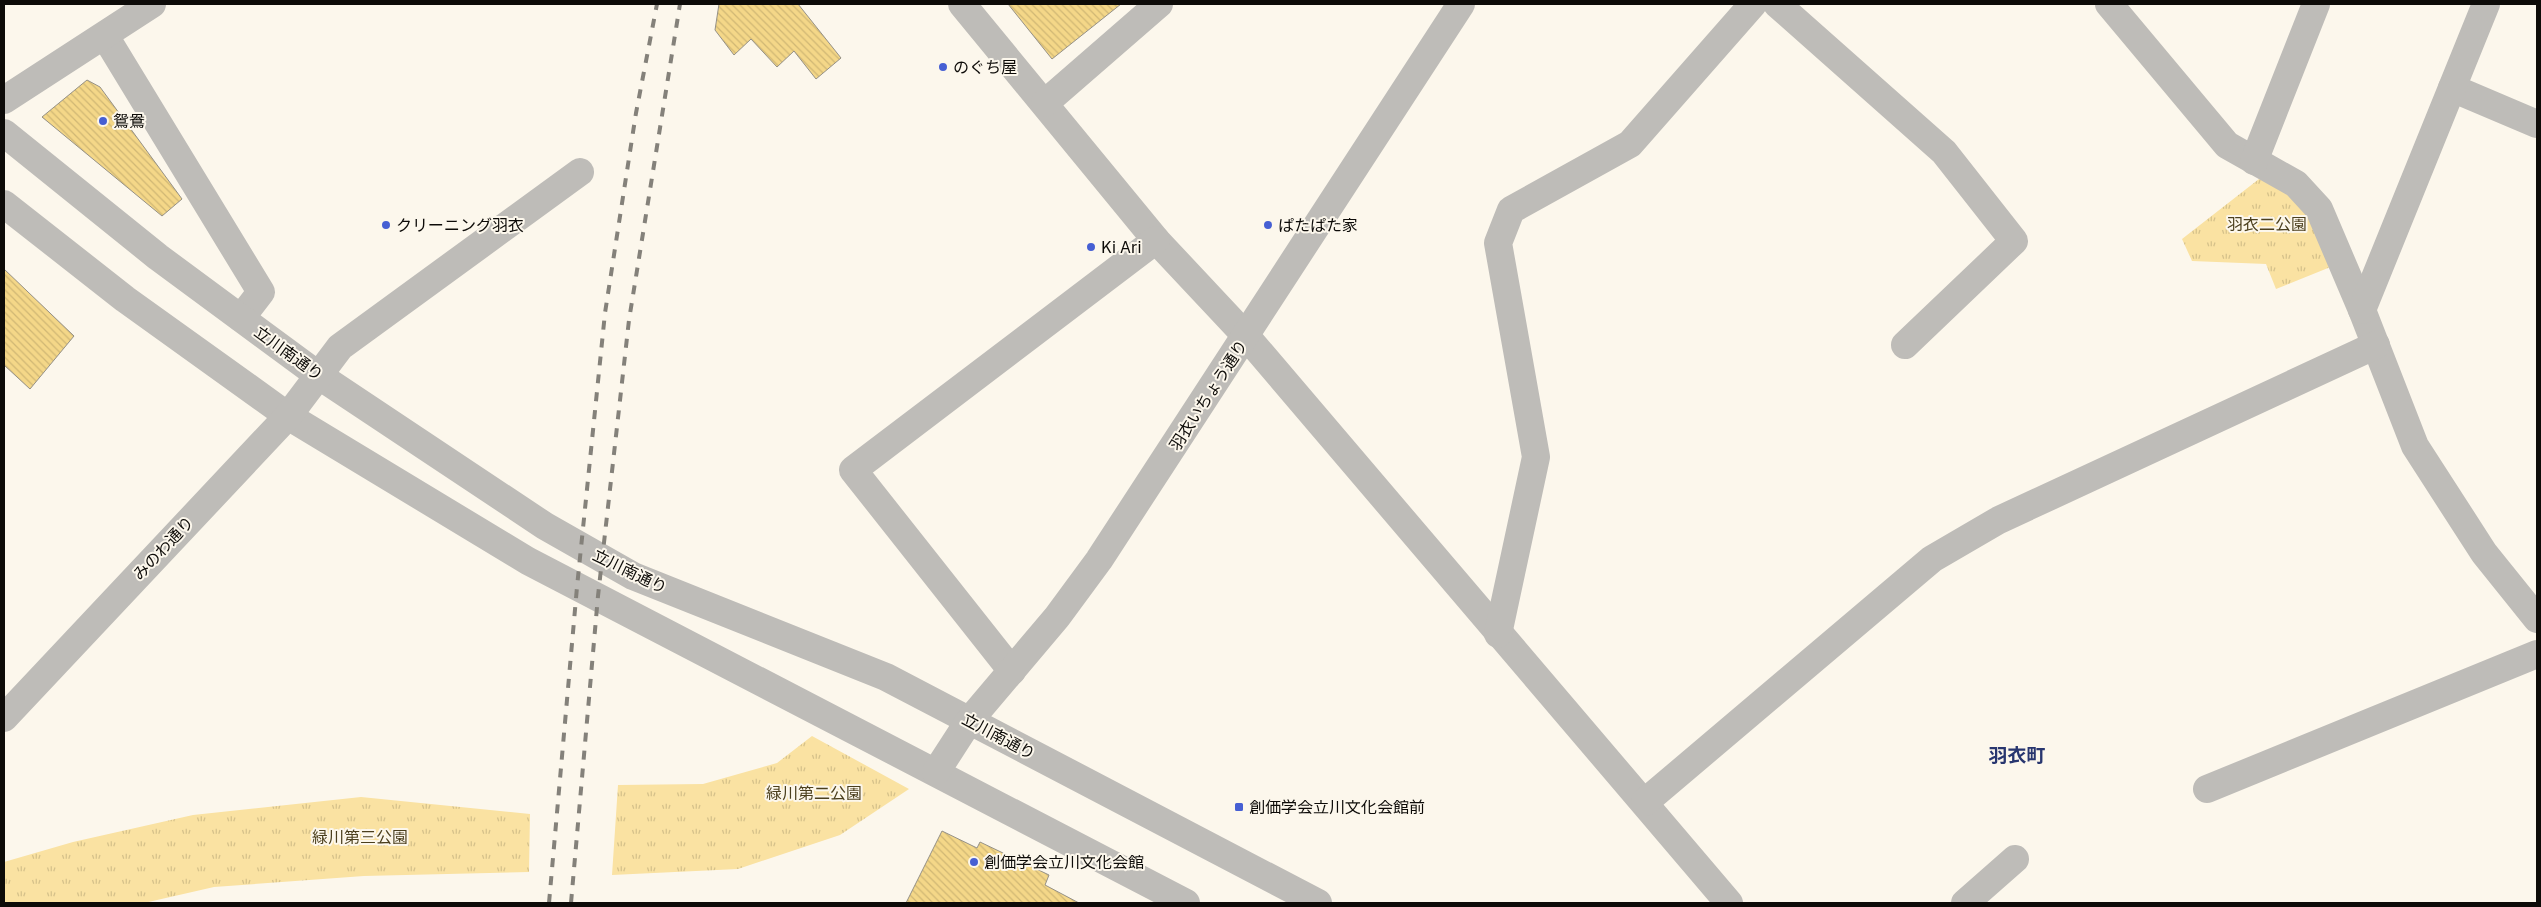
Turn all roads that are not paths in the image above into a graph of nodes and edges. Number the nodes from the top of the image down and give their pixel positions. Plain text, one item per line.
1 (152, 4) edge
2 (962, 4) edge
3 (1159, 4) edge
4 (1461, 4) edge
5 (1753, 4) edge
6 (1777, 4) edge
7 (2316, 4) edge
8 (2486, 4) edge
9 (2111, 5) edge
10 (105, 36) junction
11 (2452, 88) junction
12 (4, 100) edge
13 (1045, 103) junction
14 (2537, 124) edge
15 (4, 133) edge
16 (2254, 161) junction
17 (580, 172) dead end
18 (4, 204) edge
19 (1156, 240) junction
20 (2362, 310) junction
21 (241, 318) junction
22 (1246, 336) junction
23 (1905, 345) dead end
24 (2376, 345) junction
25 (318, 375) junction
26 (288, 416) junction
27 (2537, 619) edge
28 (1498, 634) junction
29 (2537, 654) edge
30 (1012, 671) junction
31 (4, 718) edge
32 (969, 721) junction
33 (936, 772) junction
34 (2207, 789) dead end
35 (1645, 802) junction
36 (2015, 859) dead end
37 (1186, 903) edge
38 (1318, 903) edge
39 (1729, 903) edge
40 (1965, 903) edge

1 - 10 street
2 - 13 street
3 - 13 street
4 - 22 street, 羽衣いちょう通り
5 - 28 street
6 - 23 street
7 - 16 street
8 - 11 street
9 - 16 street
10 - 12 street
10 - 21 street
11 - 14 street
11 - 20 street
13 - 19 street
15 - 21 street, 立川南通り
16 - 20 street
17 - 25 street, みのわ通り
18 - 26 street
19 - 22 street
19 - 30 street
20 - 24 street
21 - 25 street, 立川南通り
22 - 28 street
22 - 30 street, 羽衣いちょう通り
24 - 27 street
24 - 35 street
25 - 26 street, みのわ通り
25 - 32 street, 立川南通り
26 - 31 street, みのわ通り
26 - 33 street
28 - 35 street
29 - 34 street
30 - 32 street, 羽衣いちょう通り
32 - 33 street, 羽衣いちょう通り
32 - 38 street, 立川南通り
33 - 37 street
35 - 39 street
36 - 40 street

